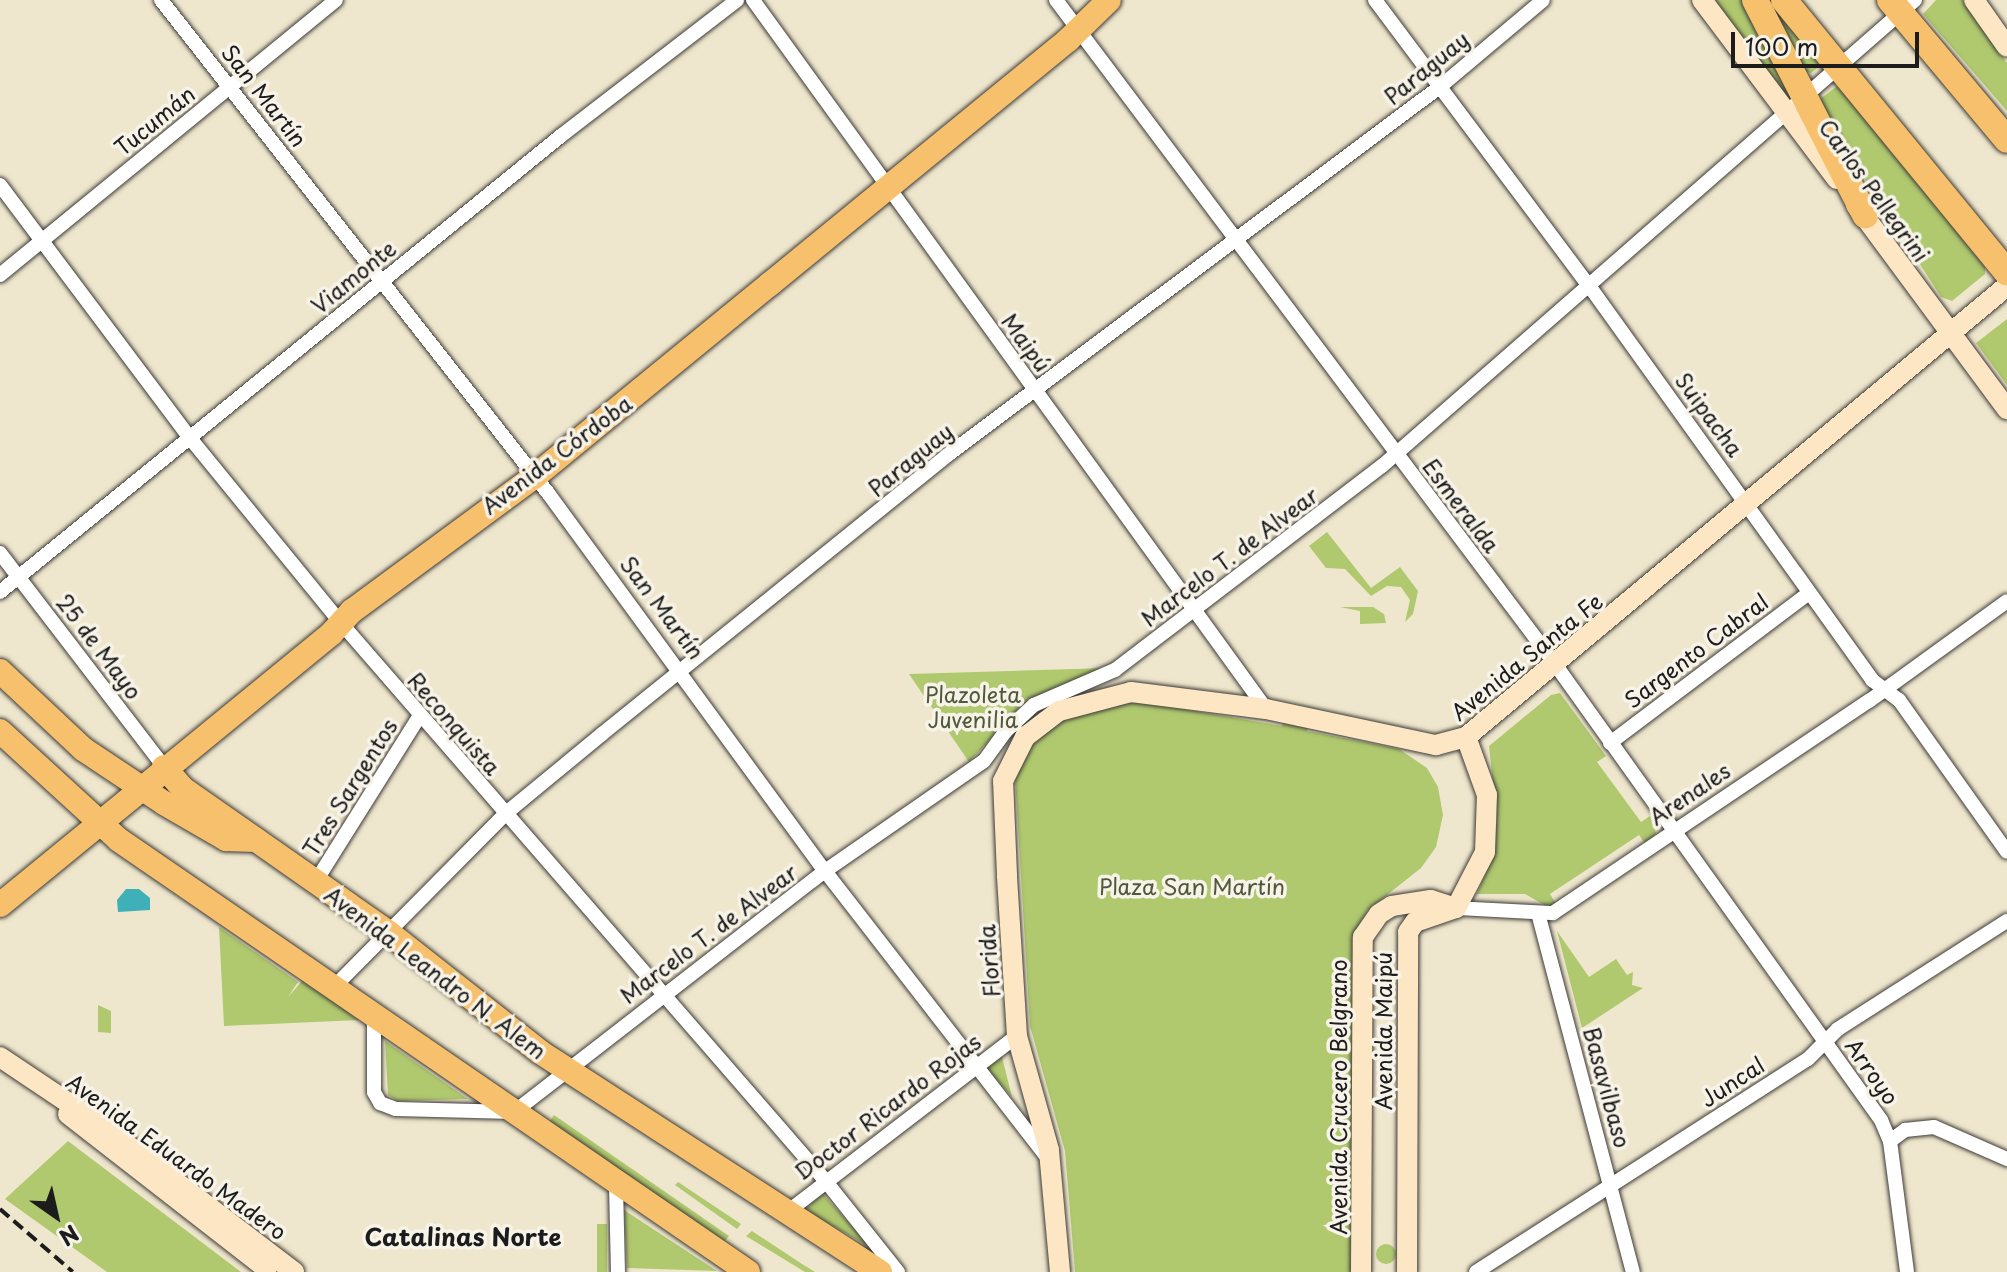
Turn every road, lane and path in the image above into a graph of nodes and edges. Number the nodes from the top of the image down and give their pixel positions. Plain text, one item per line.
1 (161, 0) edge
2 (336, 0) edge
3 (737, 0) edge
4 (753, 0) edge
5 (1056, 0) edge
6 (1109, 0) edge
7 (1375, 0) edge
8 (1543, 0) edge
9 (1702, 0) edge
10 (1755, 0) edge
11 (1784, 0) edge
12 (1974, 0) edge
13 (1902, 4) edge
14 (1079, 31) junction
15 (2007, 47) edge
16 (1841, 64) junction
17 (1441, 86) junction
18 (229, 87) junction
19 (1795, 103) junction
20 (2007, 140) edge
21 (0, 185) edge
22 (888, 188) junction
23 (1865, 215) joint
24 (41, 240) junction
25 (1238, 240) junction
26 (2007, 272) edge
27 (0, 275) edge
28 (380, 282) junction
29 (2007, 286) edge
30 (1590, 287) junction
31 (1949, 334) junction
32 (1035, 390) junction
33 (2007, 409) edge
34 (190, 438) junction
35 (1398, 454) junction
36 (534, 477) junction
37 (1747, 503) junction
38 (0, 553) edge
39 (19, 576) junction
40 (0, 592) edge
41 (1809, 593) junction
42 (2007, 601) edge
43 (1195, 611) junction
44 (341, 623) junction
45 (1555, 664) junction
46 (0, 671) edge
47 (680, 671) junction
48 (1886, 689) junction
49 (1266, 709) junction
50 (419, 717) junction
51 (0, 731) edge
52 (1466, 737) junction
53 (1610, 743) junction
54 (984, 761) junction
55 (164, 767) junction
56 (1003, 781) junction
57 (139, 786) junction
58 (505, 814) junction
59 (97, 824) junction
60 (1673, 833) junction
61 (258, 840) junction
62 (2007, 852) edge
63 (825, 871) junction
64 (316, 881) junction
65 (0, 905) edge
66 (1456, 908) junction
67 (1538, 913) junction
68 (2007, 921) edge
69 (1371, 925) junction
70 (1408, 932) junction
71 (389, 933) junction
72 (335, 986) junction
73 (660, 996) junction
74 (374, 1014) junction
75 (1017, 1036) junction
76 (1826, 1042) junction
77 (0, 1057) edge
78 (975, 1067) junction
79 (566, 1070) junction
80 (30, 1079) junction
81 (514, 1112) junction
82 (1890, 1141) junction
83 (2007, 1159) edge
84 (1050, 1161) junction
85 (824, 1179) junction
86 (616, 1185) junction
87 (1611, 1185) junction
88 (786, 1213) junction
89 (272, 1272) edge
90 (294, 1272) edge
91 (618, 1272) edge
92 (748, 1272) edge
93 (880, 1272) edge
94 (898, 1272) edge
95 (1060, 1272) edge
96 (1361, 1272) edge
97 (1407, 1272) edge
98 (1476, 1272) edge
99 (1633, 1272) edge
100 (1907, 1272) edge

1 - 18 street, San Martín
2 - 18 street, Tucumán
3 - 28 street, Viamonte
4 - 22 street, Maipú
5 - 14 street, Esmeralda
6 - 14 main road, Avenida Córdoba
7 - 17 street, Suipacha
8 - 17 street, Paraguay
9 - 19 main road
10 - 19 highway
11 - 16 highway
12 - 15 main road
13 - 16 street, Marcelo T. de Alvear
13 - 20 highway
14 - 22 main road, Avenida Córdoba
14 - 25 street, Esmeralda
16 - 19 street, Marcelo T. de Alvear
16 - 26 highway
17 - 25 street, Paraguay
17 - 30 street, Suipacha
18 - 24 street, Tucumán
18 - 28 street, San Martín
19 - 23 highway
19 - 30 street, Marcelo T. de Alvear
21 - 24 street, Reconquista
22 - 32 street, Maipú
22 - 36 main road, Avenida Córdoba
23 - 31 main road, Carlos Pellegrini
24 - 27 street, Tucumán
24 - 34 street, Reconquista
25 - 32 street, Paraguay
25 - 35 street, Esmeralda
28 - 34 street, Viamonte
28 - 36 street, San Martín
29 - 31 main road, Avenida Santa Fe
30 - 35 street, Marcelo T. de Alvear
30 - 37 street, Suipacha
31 - 33 main road, Carlos Pellegrini
31 - 37 main road, Avenida Santa Fe
32 - 43 street, Maipú
32 - 47 street, Paraguay
34 - 39 street, Viamonte
34 - 44 street, Reconquista
35 - 43 street, Marcelo T. de Alvear
35 - 45 street, Esmeralda
36 - 44 main road, Avenida Córdoba
36 - 47 street, San Martín
37 - 41 street, Suipacha
37 - 45 main road, Avenida Santa Fe
38 - 39 street, 25 de Mayo
39 - 40 street, Viamonte
39 - 55 street, 25 de Mayo
41 - 48 street, Suipacha
41 - 53 street, Sargento Cabral
42 - 48 street, Arenales
43 - 49 street, Maipú
43 - 54 street, Marcelo T. de Alvear
44 - 50 street, Reconquista
44 - 55 main road, Avenida Córdoba
45 - 52 main road, Avenida Santa Fe
45 - 53 street, Esmeralda
46 - 57 main road, Avenida Leandro N. Alem
47 - 58 street, Paraguay
47 - 63 street, San Martín
48 - 60 street, Arenales
48 - 62 street, Suipacha
49 - 52 main road, Avenida Santa Fe
49 - 56 main road, Avenida Santa Fe
50 - 58 street, Reconquista
50 - 64 street, Tres Sargentos
51 - 59 main road
52 - 66 main road
53 - 60 street, Esmeralda
54 - 56 street
54 - 63 street, Marcelo T. de Alvear
55 - 57 main road, Avenida Córdoba
55 - 61 main road
56 - 75 main road, Florida
57 - 59 main road, Avenida Córdoba
57 - 61 main road, Avenida Leandro N. Alem
58 - 71 street, Paraguay
58 - 73 street, Reconquista
59 - 65 main road, Avenida Córdoba
59 - 72 main road
60 - 67 street, Arenales
60 - 76 street, Esmeralda
61 - 64 main road, Avenida Leandro N. Alem
63 - 73 street, Marcelo T. de Alvear
63 - 78 street, San Martín
64 - 71 main road, Avenida Leandro N. Alem
66 - 67 street, Arenales
66 - 69 main road, Arenales
66 - 70 main road, Avenida Maipú
67 - 87 street, Basavilbaso
68 - 76 street, Juncal
69 - 70 main road
69 - 96 main road, Avenida Crucero Belgrano
70 - 97 main road, Avenida Maipú
71 - 72 street, Paraguay
71 - 79 main road, Avenida Leandro N. Alem
72 - 74 main road
73 - 79 street, Marcelo T. de Alvear
73 - 85 street, Reconquista
74 - 81 main road
74 - 81 street
75 - 78 street, Doctor Ricardo Rojas
75 - 84 main road, Florida
76 - 82 street, Arroyo
76 - 87 street, Juncal
77 - 80 main road, Avenida Eduardo Madero
78 - 84 street, San Martín
78 - 85 street, Doctor Ricardo Rojas
79 - 81 street, Marcelo T. de Alvear
79 - 88 main road, Avenida Leandro N. Alem
80 - 89 main road, Avenida Eduardo Madero
80 - 90 main road, Avenida Eduardo Madero
81 - 86 main road
82 - 83 street, Arroyo
82 - 100 street
84 - 95 main road
85 - 88 street, Doctor Ricardo Rojas
85 - 94 street, Reconquista
86 - 91 street
86 - 92 main road
87 - 98 street, Juncal
87 - 99 street, Basavilbaso
88 - 93 main road, Avenida Leandro N. Alem

